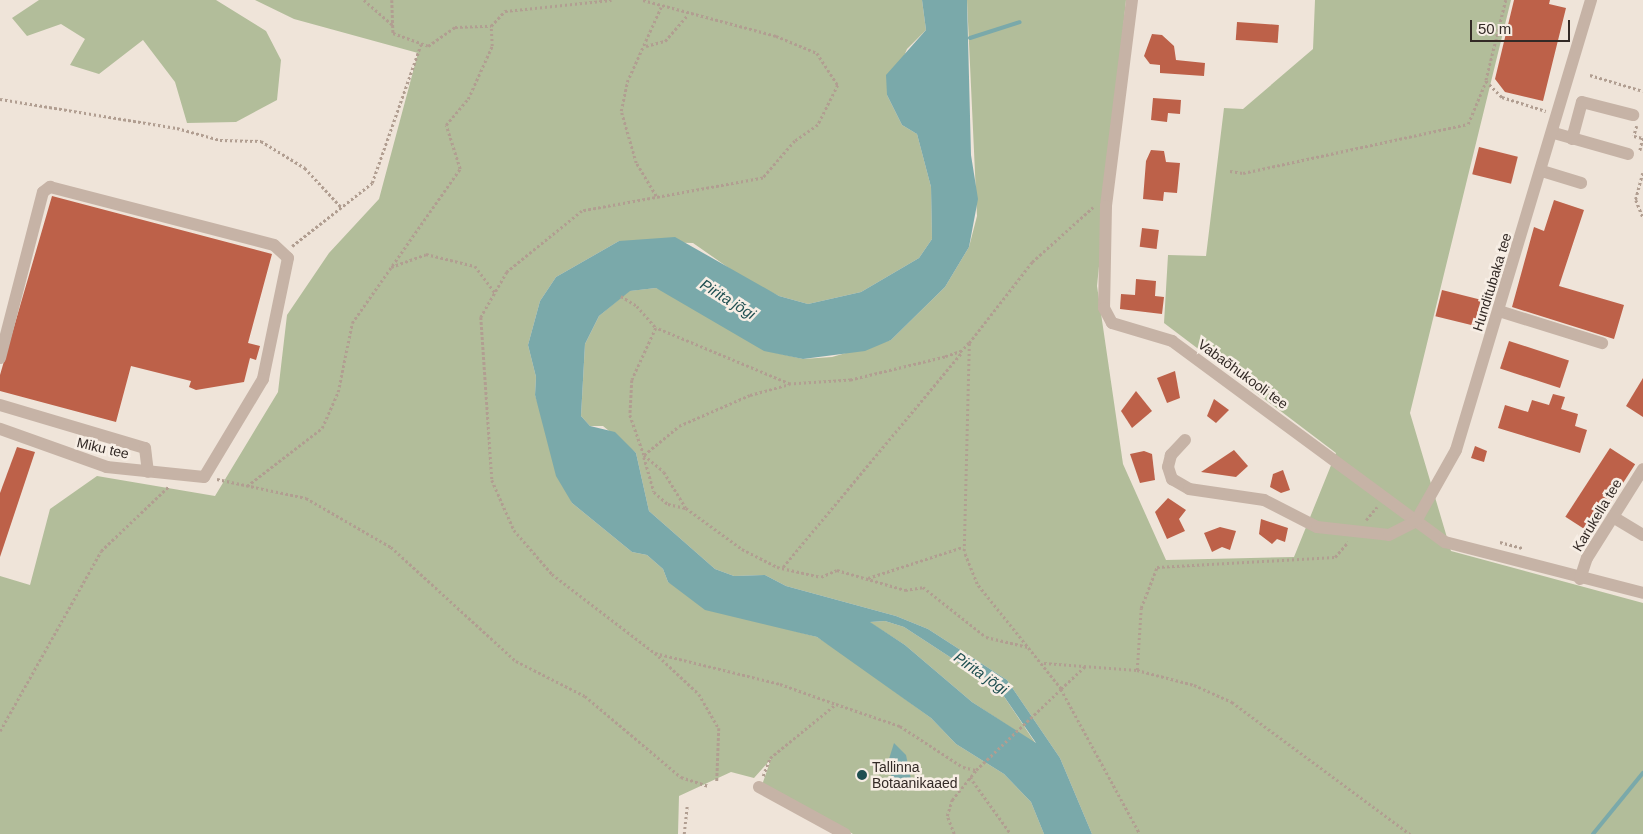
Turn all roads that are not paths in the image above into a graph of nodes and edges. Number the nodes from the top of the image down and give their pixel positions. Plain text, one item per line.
1 (1132, 0) edge
2 (1591, 0) edge
3 (1636, 116) road end
4 (1554, 134) junction
5 (1572, 138) junction
6 (1633, 155) road end
7 (1542, 171) junction
8 (1581, 182) dead end
9 (1499, 311) junction
10 (1602, 343) dead end
11 (0, 358) edge
12 (0, 405) edge
13 (0, 429) edge
14 (1185, 440) dead end
15 (1643, 469) edge
16 (148, 472) junction
17 (1613, 517) junction
18 (1416, 521) junction
19 (1643, 535) edge
20 (1580, 579) junction
21 (1643, 593) edge
22 (759, 787) road end
23 (845, 834) edge

1 - 18 street, Vabaõhukooli tee
2 - 4 street, Hunditubaka tee
3 - 5 street
4 - 5 street
4 - 7 street, Hunditubaka tee
5 - 6 street
7 - 8 street
7 - 9 street, Hunditubaka tee
9 - 10 street
9 - 18 street, Hunditubaka tee
11 - 16 street, Miku tee
12 - 16 street
13 - 16 street, Miku tee
14 - 18 street
15 - 17 street, Karukella tee
17 - 19 street
17 - 20 street, Karukella tee
18 - 20 street, Vabaõhukooli tee
20 - 21 street, Vabaõhukooli tee
22 - 23 street

